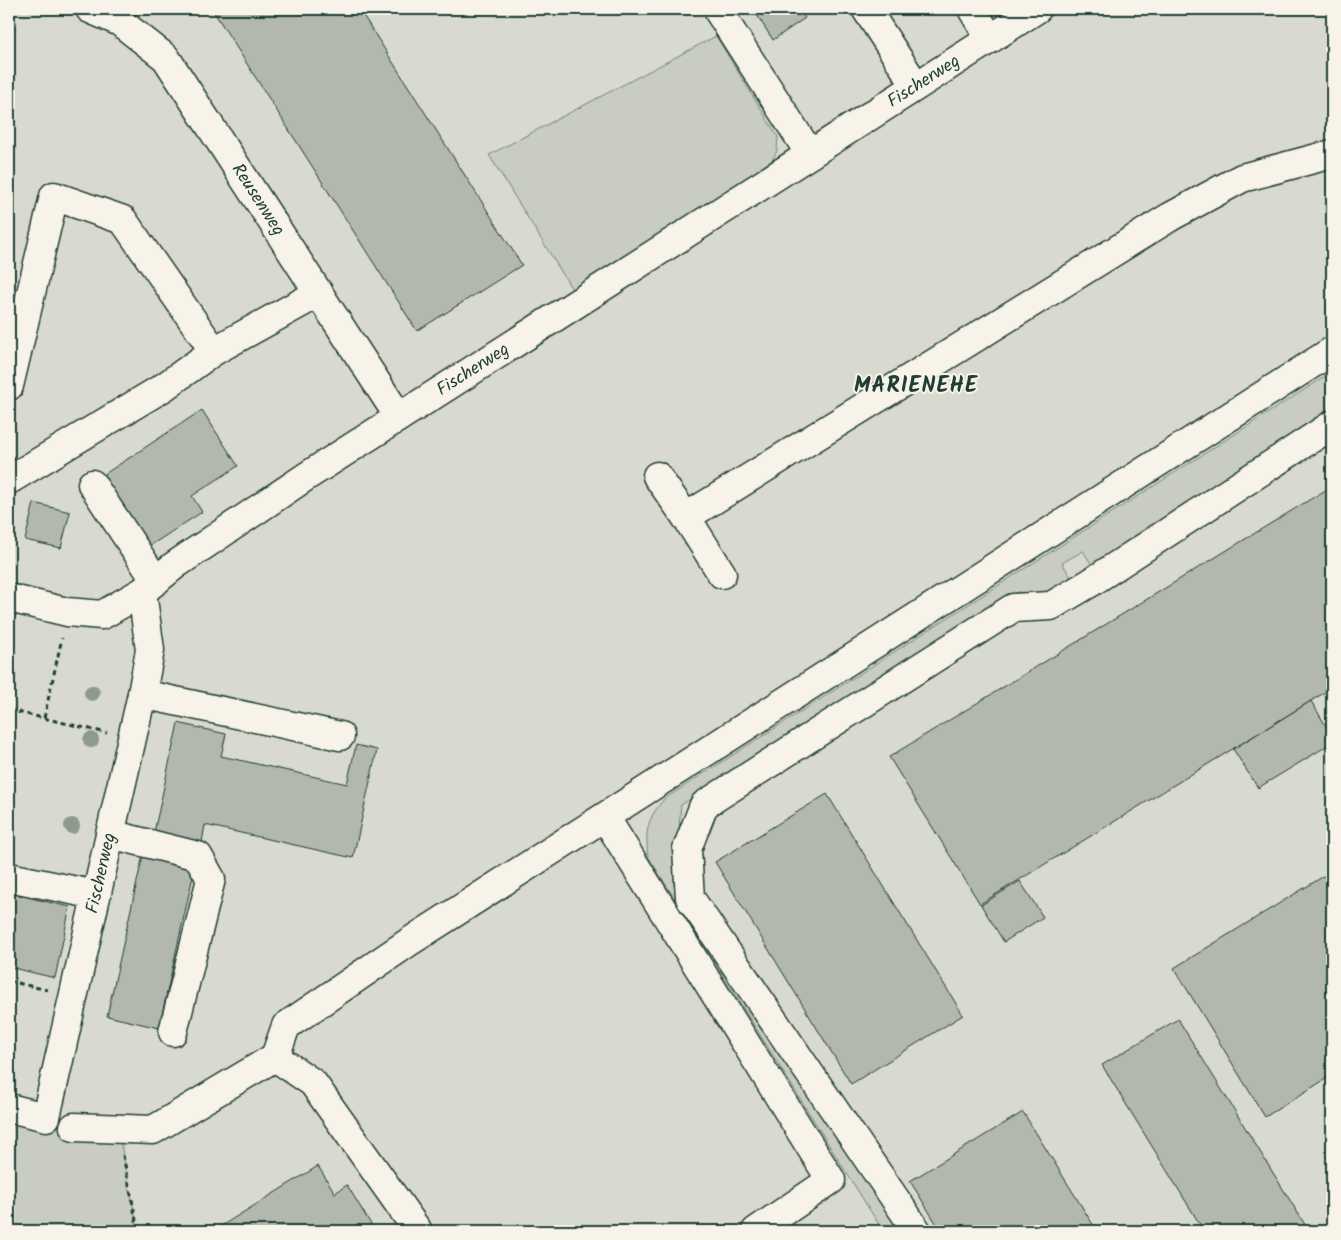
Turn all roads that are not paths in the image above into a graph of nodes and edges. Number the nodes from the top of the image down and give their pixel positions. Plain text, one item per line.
1 (90, 9) edge
2 (717, 9) edge
3 (866, 9) edge
4 (972, 9) edge
5 (1036, 9) edge
6 (990, 38) junction
7 (916, 86) junction
8 (810, 154) junction
9 (1332, 154) edge
10 (319, 292) junction
11 (1332, 351) edge
12 (214, 352) junction
13 (9, 386) edge
14 (399, 417) junction
15 (1332, 425) edge
16 (657, 476) dead end
17 (9, 480) edge
18 (92, 484) dead end
19 (686, 517) junction
20 (722, 574) dead end
21 (149, 586) junction
22 (9, 598) edge
23 (142, 694) junction
24 (340, 736) dead end
25 (605, 818) junction
26 (110, 834) junction
27 (9, 876) edge
28 (96, 895) junction
29 (173, 1032) dead end
30 (275, 1057) junction
31 (9, 1108) edge
32 (74, 1127) dead end
33 (418, 1231) edge
34 (756, 1231) edge
35 (917, 1231) edge

1 - 10 street, Reusenweg
2 - 8 street
3 - 7 street
4 - 6 street
5 - 6 street, Fischerweg
6 - 7 street, Fischerweg
7 - 8 street, Fischerweg
8 - 14 street, Fischerweg
9 - 19 street
10 - 12 street
10 - 14 street, Reusenweg
11 - 25 street
12 - 13 street
12 - 17 street
14 - 21 street, Fischerweg
15 - 35 street
16 - 19 street
18 - 21 street
19 - 20 street
21 - 22 street, Fischerweg
21 - 23 street, Fischerweg
23 - 24 street
23 - 26 street, Fischerweg
25 - 30 street
25 - 34 street
26 - 28 street, Fischerweg
26 - 29 street
27 - 28 street
28 - 31 street, Fischerweg
30 - 32 street
30 - 33 street

